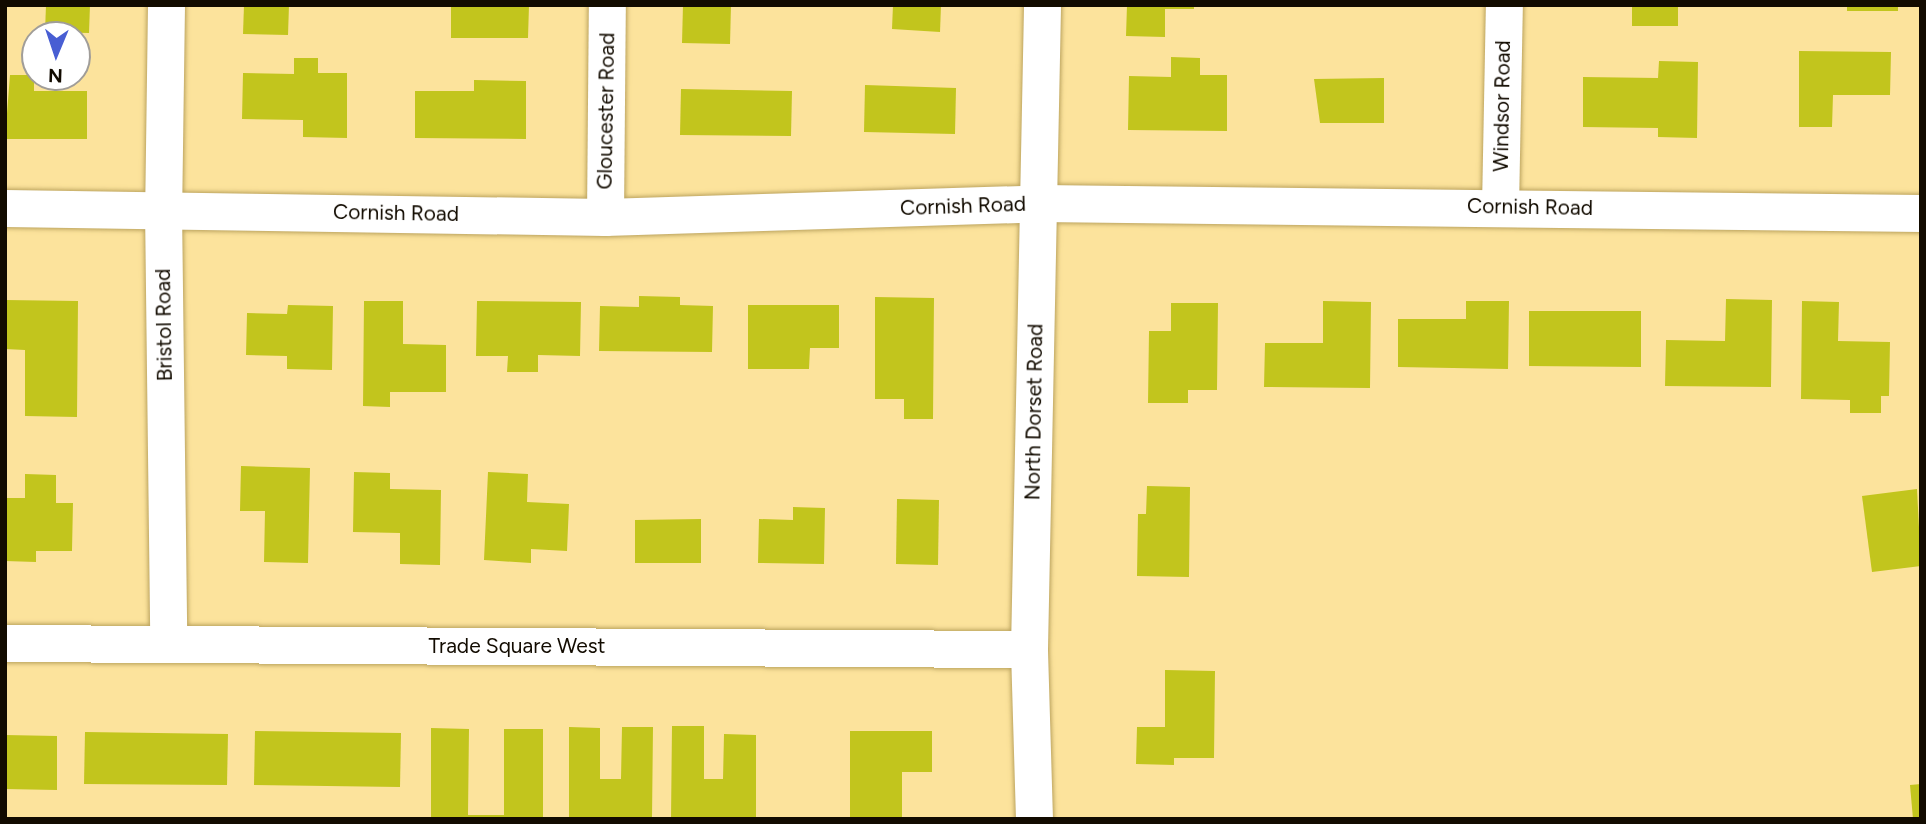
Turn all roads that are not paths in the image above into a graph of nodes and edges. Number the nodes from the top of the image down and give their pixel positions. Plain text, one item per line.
1 (166, 5) edge
2 (607, 5) edge
3 (1042, 5) edge
4 (1504, 5) edge
5 (1039, 203) junction
6 (1500, 207) junction
7 (5, 208) edge
8 (163, 208) junction
9 (1921, 213) edge
10 (605, 217) junction
11 (5, 643) edge
12 (168, 644) junction
13 (1029, 649) junction
14 (1034, 819) edge

1 - 8 street, Bristol Road
2 - 10 street, Gloucester Road
3 - 5 street, North Dorset Road
4 - 6 street, Windsor Road
5 - 6 street, Cornish Road
5 - 10 street, Cornish Road
5 - 13 street, North Dorset Road
6 - 9 street, Cornish Road
7 - 8 street, Cornish Road
8 - 10 street, Cornish Road
8 - 12 street, Bristol Road
11 - 12 street, Trade Square West
12 - 13 street, Trade Square West
13 - 14 street, North Dorset Road

